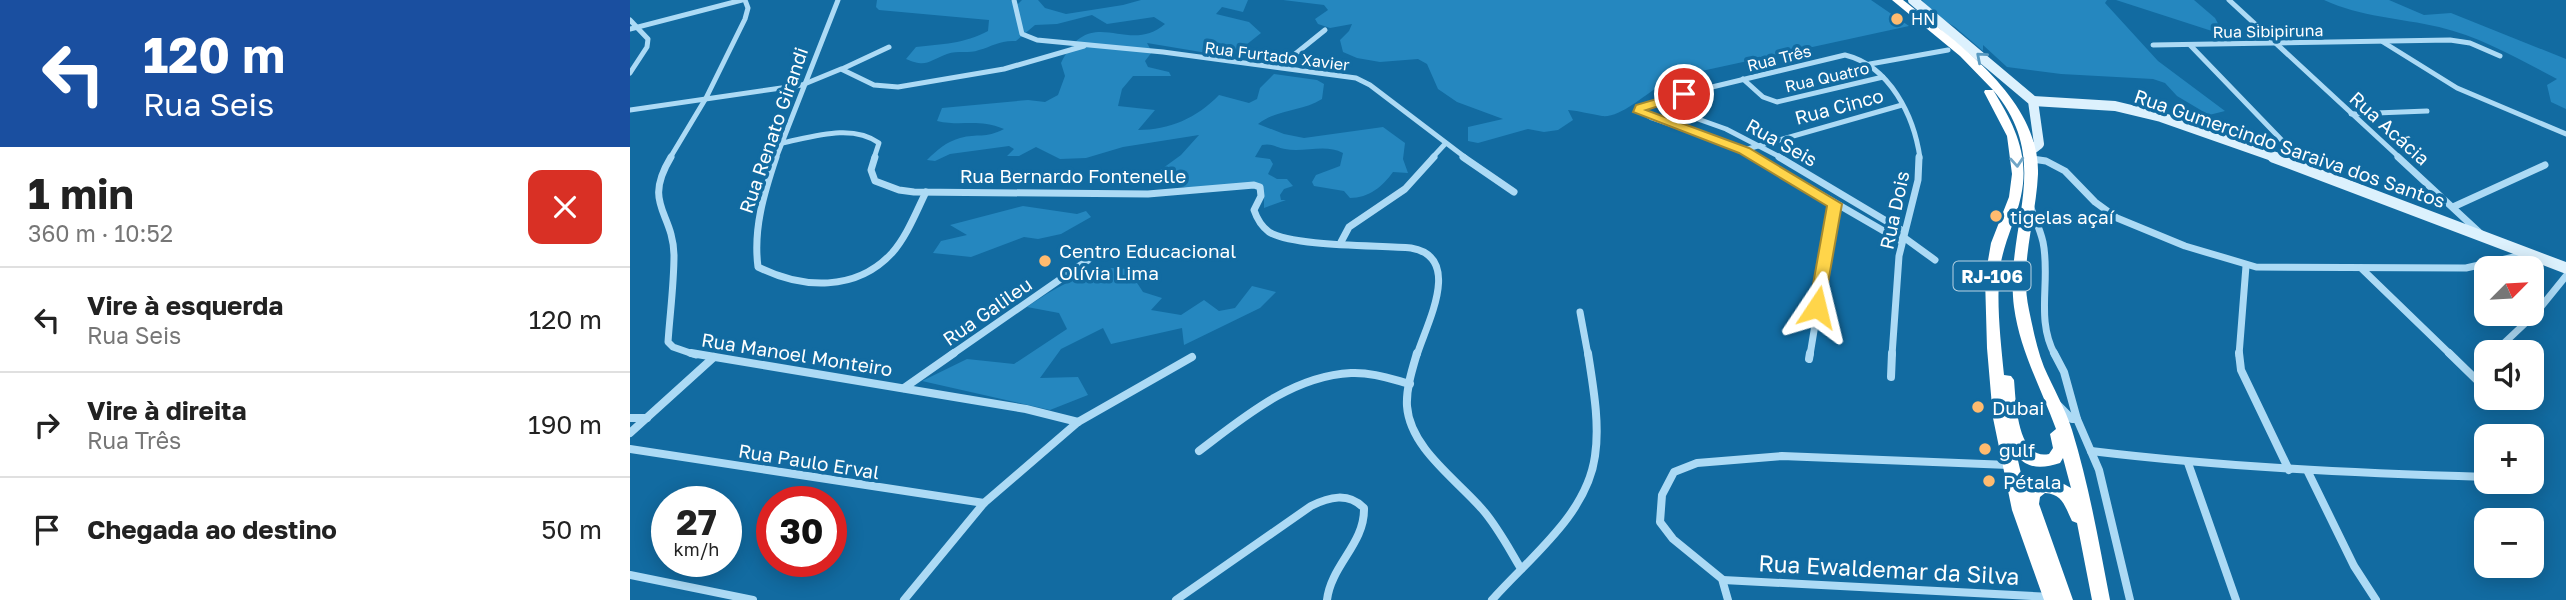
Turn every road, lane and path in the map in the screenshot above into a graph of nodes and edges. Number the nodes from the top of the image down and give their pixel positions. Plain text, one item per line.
1 (743, 0) edge
2 (838, 0) edge
3 (1014, 0) edge
4 (1887, 0) edge
5 (1897, 0) edge
6 (1913, 0) edge
7 (2229, 0) edge
8 (630, 20) edge
9 (633, 28) edge
10 (1325, 30) dead end
11 (2383, 41) junction
12 (2275, 42) junction
13 (2153, 45) dead end
14 (2190, 45) junction
15 (1085, 46) junction
16 (889, 47) dead end
17 (1948, 50) junction
18 (2500, 56) dead end
19 (1870, 64) junction
20 (1279, 67) junction
21 (841, 69) junction
22 (630, 73) edge
23 (1883, 77) junction
24 (1743, 79) junction
25 (802, 85) junction
26 (706, 98) junction
27 (2033, 101) junction
28 (1652, 103) junction
29 (1902, 105) junction
30 (630, 110) edge
31 (2427, 111) dead end
32 (2350, 114) junction
33 (2566, 134) edge
34 (782, 143) junction
35 (1446, 144) junction
36 (1758, 144) junction
37 (1744, 150) junction
38 (2031, 155) junction
39 (2545, 165) dead end
40 (2309, 170) junction
41 (926, 192) junction
42 (1514, 192) dead end
43 (2029, 201) junction
44 (1835, 204) junction
45 (2453, 207) junction
46 (2460, 214) junction
47 (2449, 223) junction
48 (1902, 236) junction
49 (2484, 237) junction
50 (1341, 243) junction
51 (2529, 254) junction
52 (1088, 260) dead end
53 (1935, 260) dead end
54 (2246, 266) junction
55 (1993, 268) junction
56 (2360, 268) junction
57 (2566, 268) edge
58 (2566, 276) edge
59 (2021, 307) junction
60 (1580, 312) dead end
61 (2507, 340) edge
62 (715, 357) junction
63 (1192, 357) dead end
64 (1809, 359) dead end
65 (1891, 377) dead end
66 (2474, 378) edge
67 (1410, 384) junction
68 (904, 387) junction
69 (630, 418) edge
70 (648, 418) junction
71 (1078, 422) junction
72 (2070, 422) junction
73 (630, 433) edge
74 (630, 449) edge
75 (2091, 451) junction
76 (1199, 452) dead end
77 (2188, 463) junction
78 (2010, 465) junction
79 (2289, 470) junction
80 (2308, 472) junction
81 (2474, 477) edge
82 (984, 503) junction
83 (1520, 568) junction
84 (630, 575) edge
85 (1724, 580) junction
86 (2056, 599) edge
87 (753, 600) edge
88 (904, 600) edge
89 (1176, 600) edge
90 (1327, 600) edge
91 (1492, 600) edge
92 (1728, 600) edge
93 (2092, 600) edge
94 (2101, 600) edge
95 (2130, 600) edge
96 (2236, 600) edge
97 (2376, 600) edge

1 - 9 street
1 - 26 street, Rua Manoel Monteiro
2 - 25 street, Rua Renato Girandi
3 - 15 street, Rua Furtado Xavier
4 - 17 highway, RJ-106
5 - 38 highway, RJ-106
27 -> 6 main road
7 - 12 street, Rua Acácia
8 - 9 street
9 - 22 street
10 - 20 street
11 - 12 street, Rua Sibipiruna
11 - 18 street, Rua Sibipiruna
11 - 33 street
12 - 14 street, Rua Sibipiruna
12 - 32 street, Rua Acácia
13 - 14 street, Rua Sibipiruna
14 - 40 street
15 - 20 street, Rua Furtado Xavier
15 - 21 street, Rua Furtado Xavier
16 - 21 street
17 - 19 street
17 -> 55 highway, RJ-106
19 - 23 street, Rua Dois
19 - 24 street, Rua Três
20 - 35 street, Rua Furtado Xavier
21 - 25 street
23 - 24 street, Rua Quatro
23 - 29 street, Rua Dois
24 - 28 street, Rua Três
25 - 26 street
25 - 34 street, Rua Renato Girandi
26 - 30 street
26 - 62 street, Rua Manoel Monteiro
27 - 38 main road
27 - 40 main road, Rua Gumercindo Saraiva dos Santos
28 - 36 street, Rua Seis
28 - 37 street, Rua Seis
29 - 36 street, Rua Cinco
29 - 48 street, Rua Dois
31 - 32 street
32 - 45 street, Rua Acácia
34 - 41 street, Rua Bernardo Fontenelle
34 - 41 street, Rua Renato Girandi
35 - 42 street, Rua Furtado Xavier
35 - 50 street
36 - 37 street, Rua Cinco
36 - 48 street, Rua Seis
37 - 44 street, Rua Seis
38 - 43 highway, RJ-106
38 - 54 street
39 - 45 street
40 - 47 main road, Rua Gumercindo Saraiva dos Santos
41 - 50 street, Rua Bernardo Fontenelle
43 - 59 highway, RJ-106
43 - 72 street
44 - 48 street, Rua Seis
44 - 64 street
45 - 46 street, Rua Acácia
46 - 47 street
46 - 49 street, Rua Acácia
47 - 49 main road, Rua Gumercindo Saraiva dos Santos
48 - 53 street, Rua Seis
48 - 65 street, Rua Dois
49 - 51 main road, Rua Gumercindo Saraiva dos Santos
50 - 67 street, Rua Bernardo Fontenelle
51 - 56 street
51 - 57 main road
52 - 68 street, Rua Galileu
54 - 56 street
54 - 79 street
55 - 59 highway
55 - 78 highway, RJ-106
56 - 66 street
58 - 61 street
59 - 72 highway, RJ-106
60 - 83 street
62 - 68 street, Rua Manoel Monteiro
62 - 70 street
63 - 71 street
67 - 76 street
67 - 83 street, Rua Bernardo Fontenelle
68 - 71 street, Rua Manoel Monteiro
69 - 70 street
70 - 73 street
71 - 82 street
72 - 75 street
72 - 94 highway, RJ-106
74 - 82 street, Rua Paulo Erval
75 - 77 street
75 - 95 street
77 - 79 street
77 - 96 street
78 - 85 street
78 - 86 highway, RJ-106
79 - 80 street
80 - 81 street
80 - 97 street
82 - 88 street
83 - 91 street
84 - 87 street
85 - 86 street, Rua Ewaldemar da Silva
85 - 92 street
86 - 93 highway
89 - 90 street

